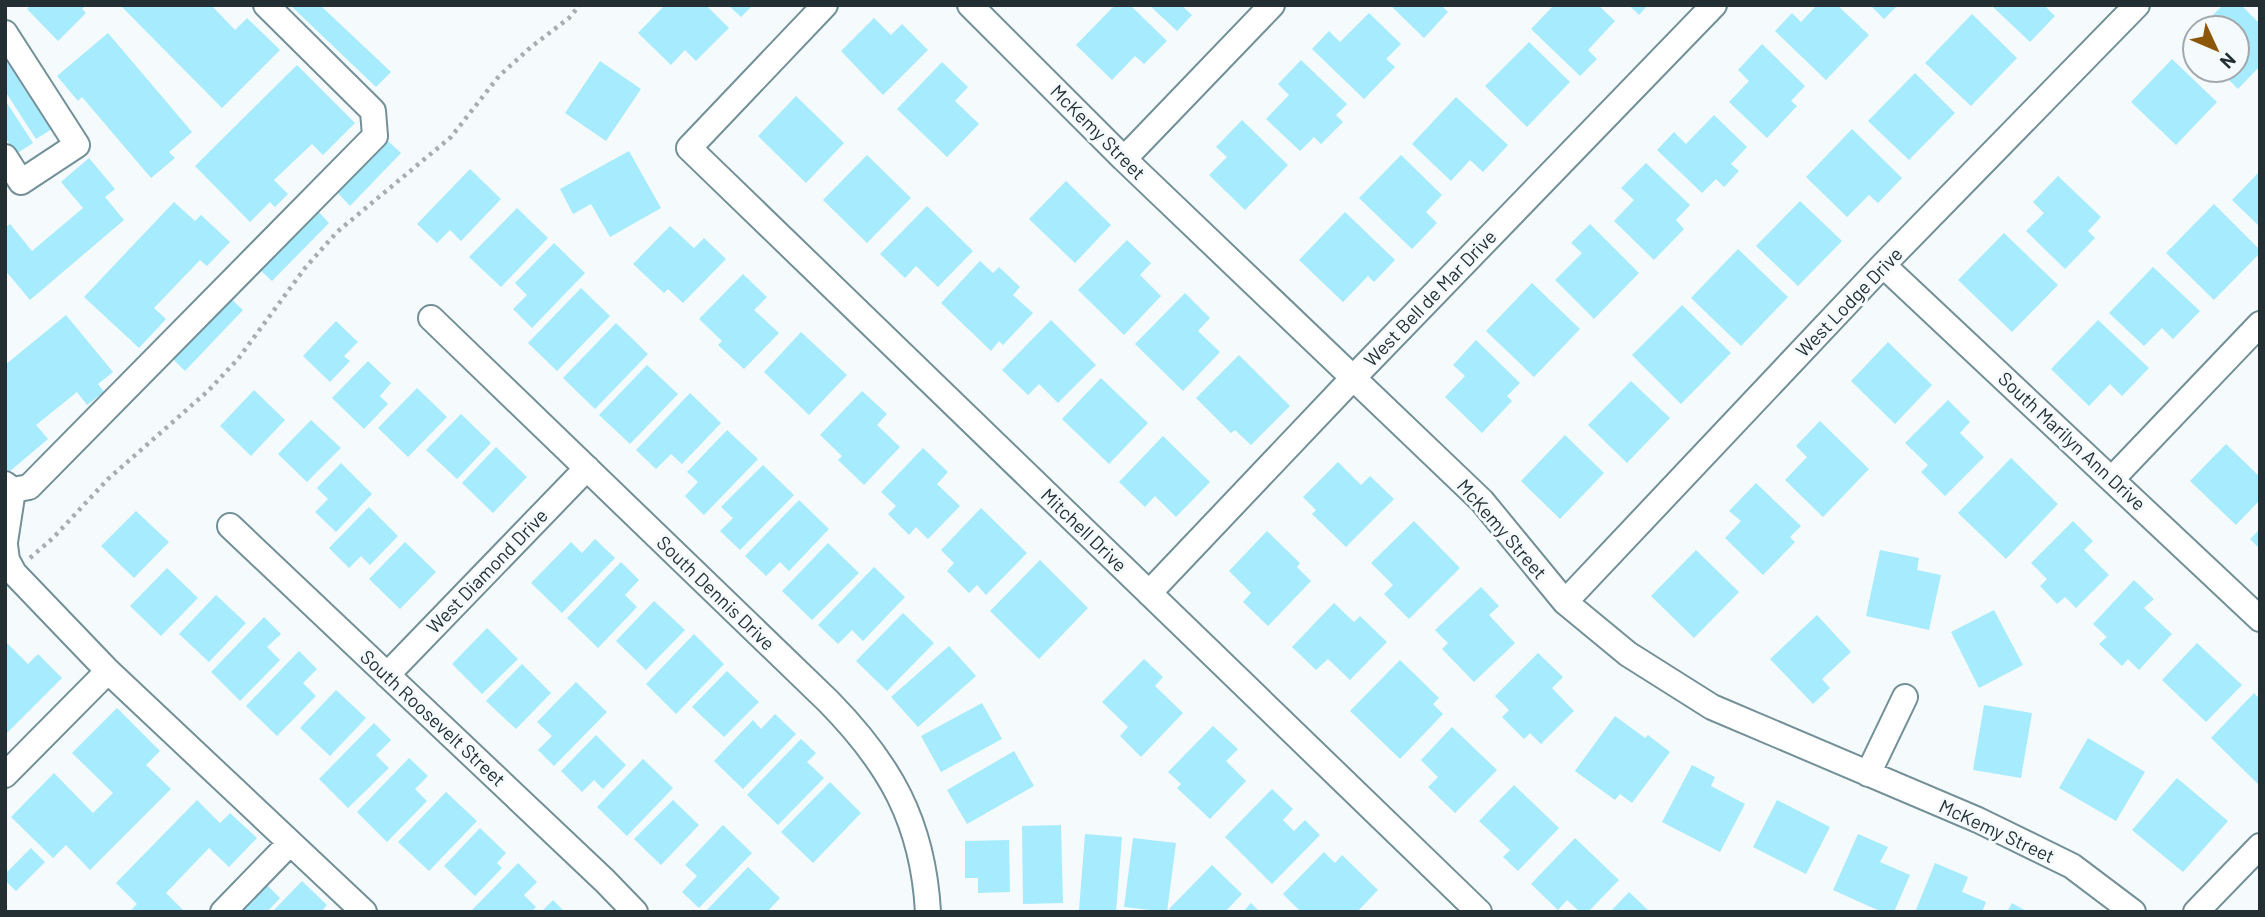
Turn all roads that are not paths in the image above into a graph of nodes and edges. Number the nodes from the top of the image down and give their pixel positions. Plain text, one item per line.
1 (266, 5) edge
2 (825, 5) edge
3 (970, 5) edge
4 (1272, 5) edge
5 (1714, 5) edge
6 (2137, 5) edge
7 (5, 33) edge
8 (5, 157) edge
9 (1124, 159) junction
10 (1883, 265) junction
11 (431, 318) dead end
12 (2260, 324) edge
13 (1354, 377) junction
14 (587, 468) junction
15 (2112, 479) junction
16 (9, 487) edge
17 (230, 526) dead end
18 (5, 544) edge
19 (1149, 593) junction
20 (1565, 602) junction
21 (2260, 618) edge
22 (108, 671) junction
23 (387, 675) junction
24 (1905, 697) dead end
25 (1868, 774) junction
26 (5, 775) edge
27 (290, 843) junction
28 (2260, 846) edge
29 (223, 912) edge
30 (365, 912) edge
31 (635, 912) edge
32 (928, 912) edge
33 (1479, 912) edge
34 (2133, 912) edge
35 (2196, 912) edge

1 - 16 street
2 - 19 street, Mitchell Drive
3 - 9 street, McKemy Street
4 - 9 street
5 - 13 street, West Bell de Mar Drive
6 - 10 street, West Lodge Drive
7 - 8 street
9 - 13 street, McKemy Street
10 - 15 street, South Marilyn Ann Drive
10 - 20 street, West Lodge Drive
11 - 14 street, South Dennis Drive
12 - 15 street
13 - 19 street, West Bell de Mar Drive
13 - 20 street, McKemy Street
14 - 23 street, West Diamond Drive
14 - 32 street, South Dennis Drive
15 - 21 street, South Marilyn Ann Drive
16 - 18 street
17 - 23 street, South Roosevelt Street
18 - 22 street
19 - 33 street, Mitchell Drive
20 - 25 street, McKemy Street
22 - 26 street
22 - 27 street
23 - 31 street, South Roosevelt Street
24 - 25 street
25 - 34 street, McKemy Street
27 - 29 street
27 - 30 street
28 - 35 street

